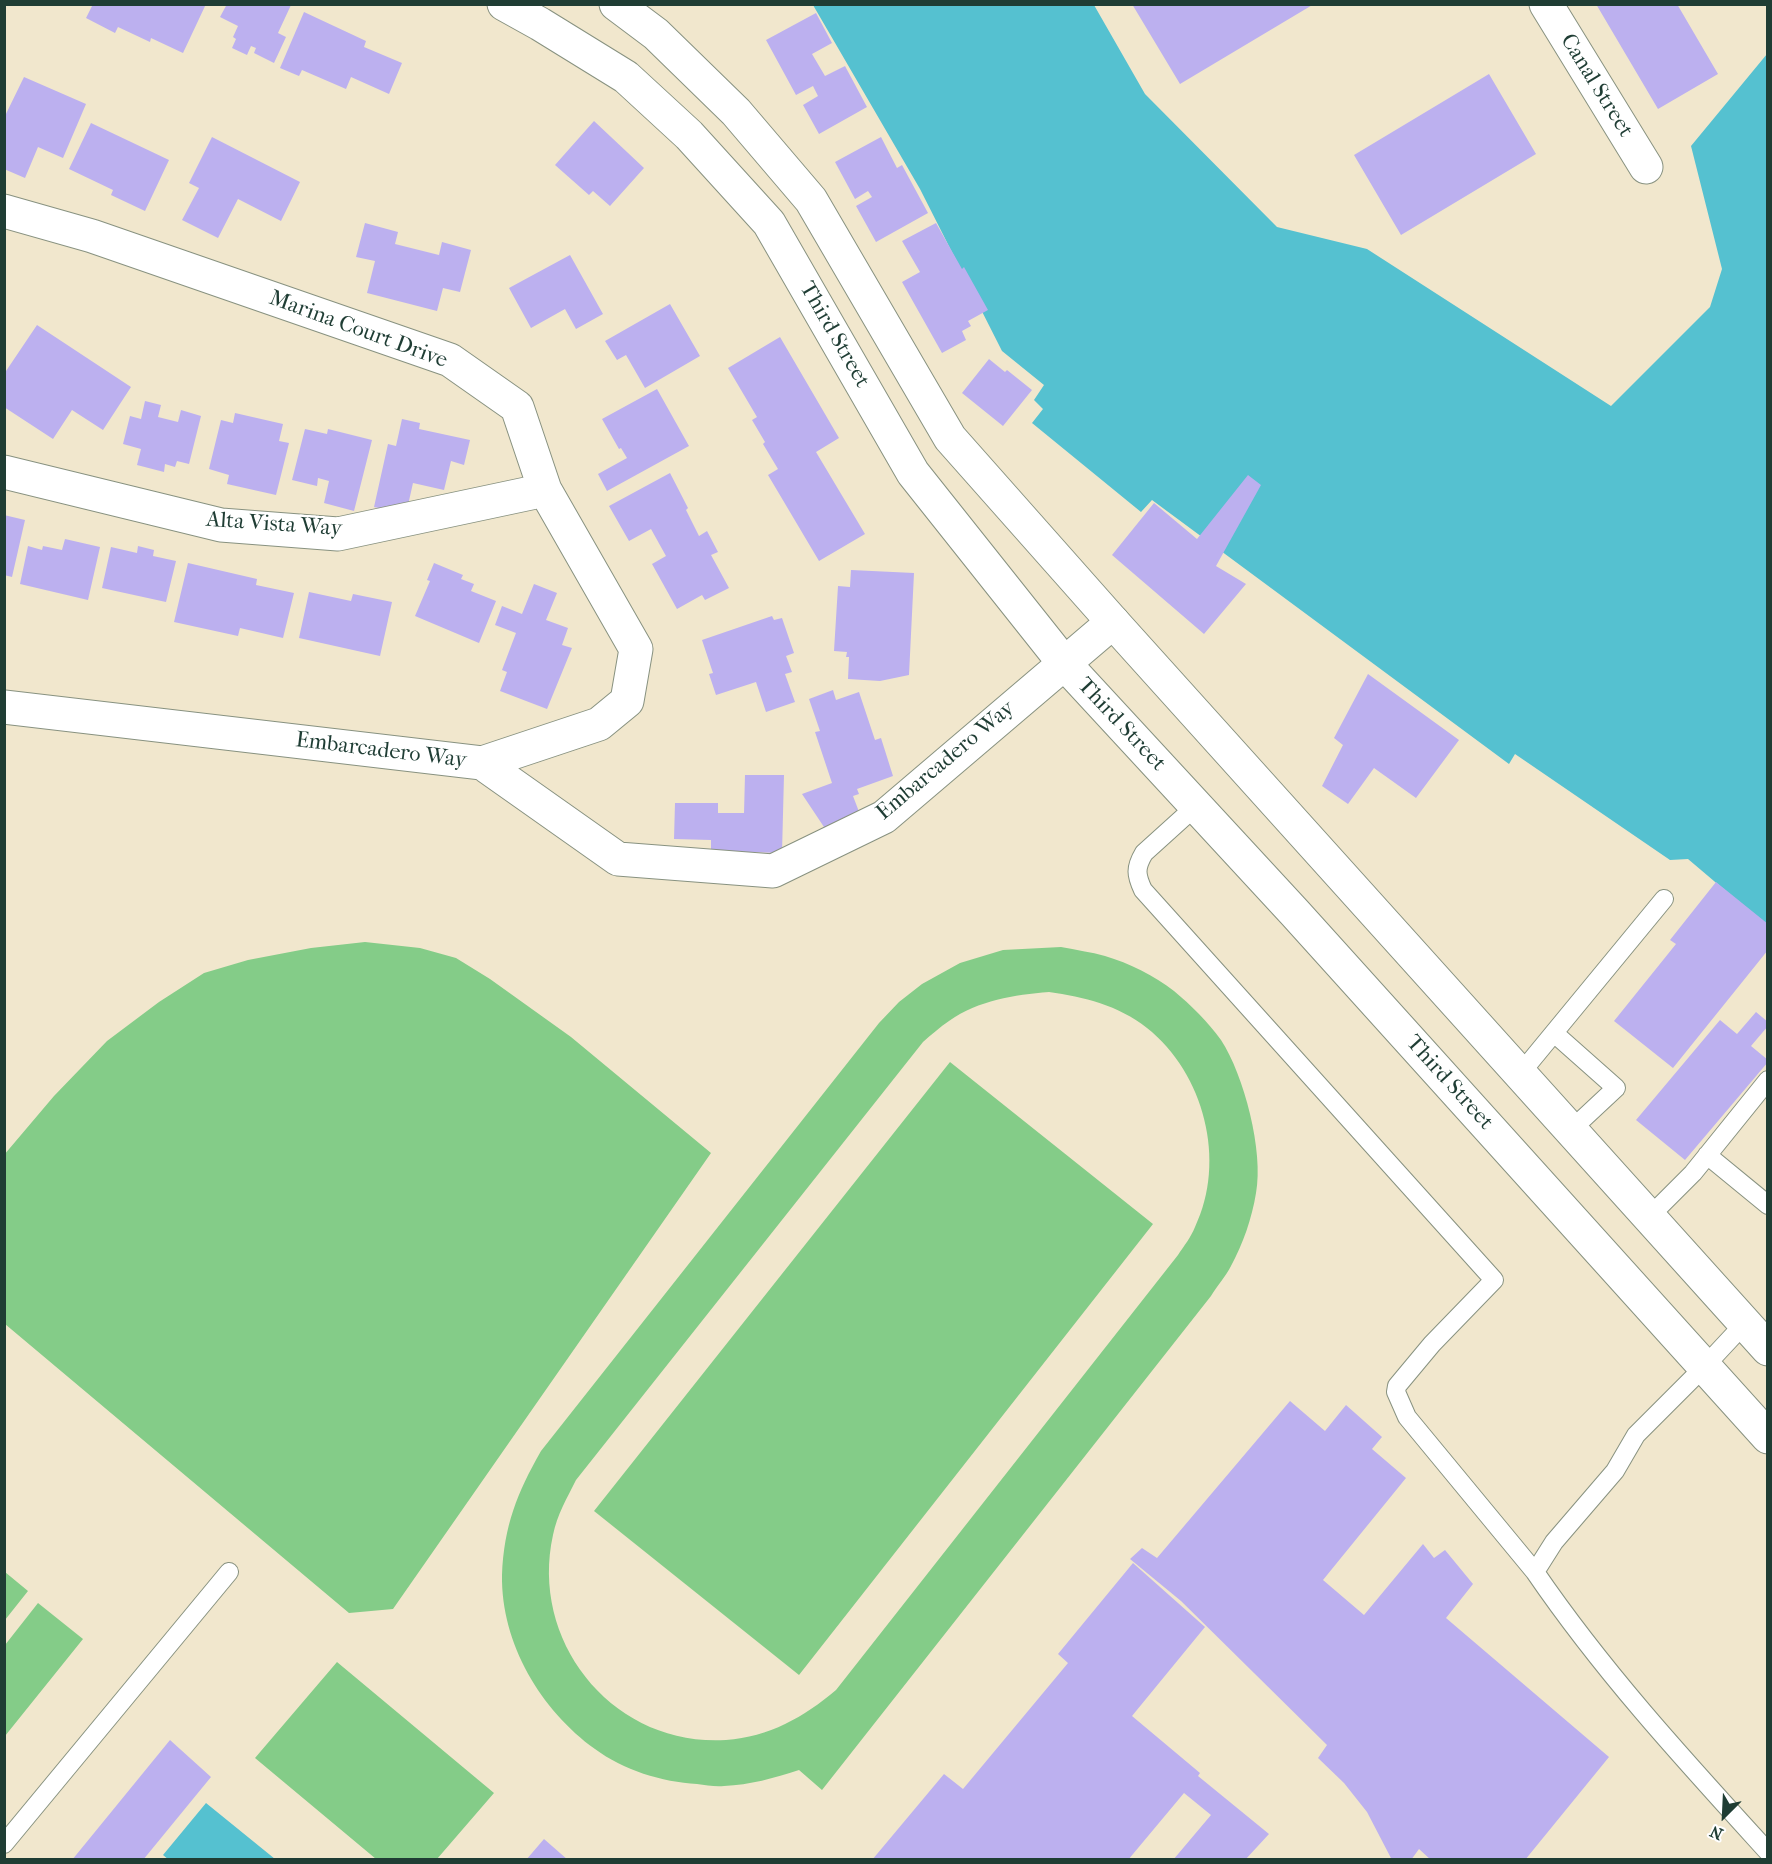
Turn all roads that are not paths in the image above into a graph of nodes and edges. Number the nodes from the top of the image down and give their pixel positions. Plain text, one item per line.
1 (504, 4) edge
2 (616, 4) edge
3 (1546, 4) edge
4 (1646, 167) dead end
5 (4, 211) edge
6 (4, 472) edge
7 (545, 490) junction
8 (1113, 622) junction
9 (1064, 663) junction
10 (4, 707) edge
11 (482, 763) junction
12 (1196, 807) junction
13 (1664, 899) dead end
14 (1554, 1033) junction
15 (1520, 1074) junction
16 (1767, 1080) edge
17 (1570, 1130) junction
18 (1707, 1155) junction
19 (1767, 1205) edge
20 (1649, 1217) junction
21 (1744, 1323) junction
22 (1767, 1349) edge
23 (1704, 1366) junction
24 (1767, 1437) edge
25 (229, 1572) dead end
26 (1535, 1572) junction
27 (4, 1844) edge
28 (1767, 1852) edge

1 - 9 main road, Third Street
2 - 8 main road
3 - 4 main road, Canal Street
5 - 7 main road, Marina Court Drive
6 - 7 main road, Alta Vista Way
7 - 11 main road, Marina Court Drive
8 - 9 main road, Embarcadero Way
8 - 15 main road
9 - 11 main road, Embarcadero Way
9 - 12 main road, Third Street
10 - 11 main road, Embarcadero Way
12 - 23 main road, Third Street
12 - 26 lane
13 - 14 lane
14 - 15 lane
14 - 17 lane
15 - 17 main road
16 - 18 lane
17 - 20 main road
18 - 19 lane
18 - 20 lane
20 - 21 main road
21 - 22 main road
21 - 23 lane
23 - 24 main road, Third Street
23 - 26 lane
25 - 27 lane
26 - 28 lane

